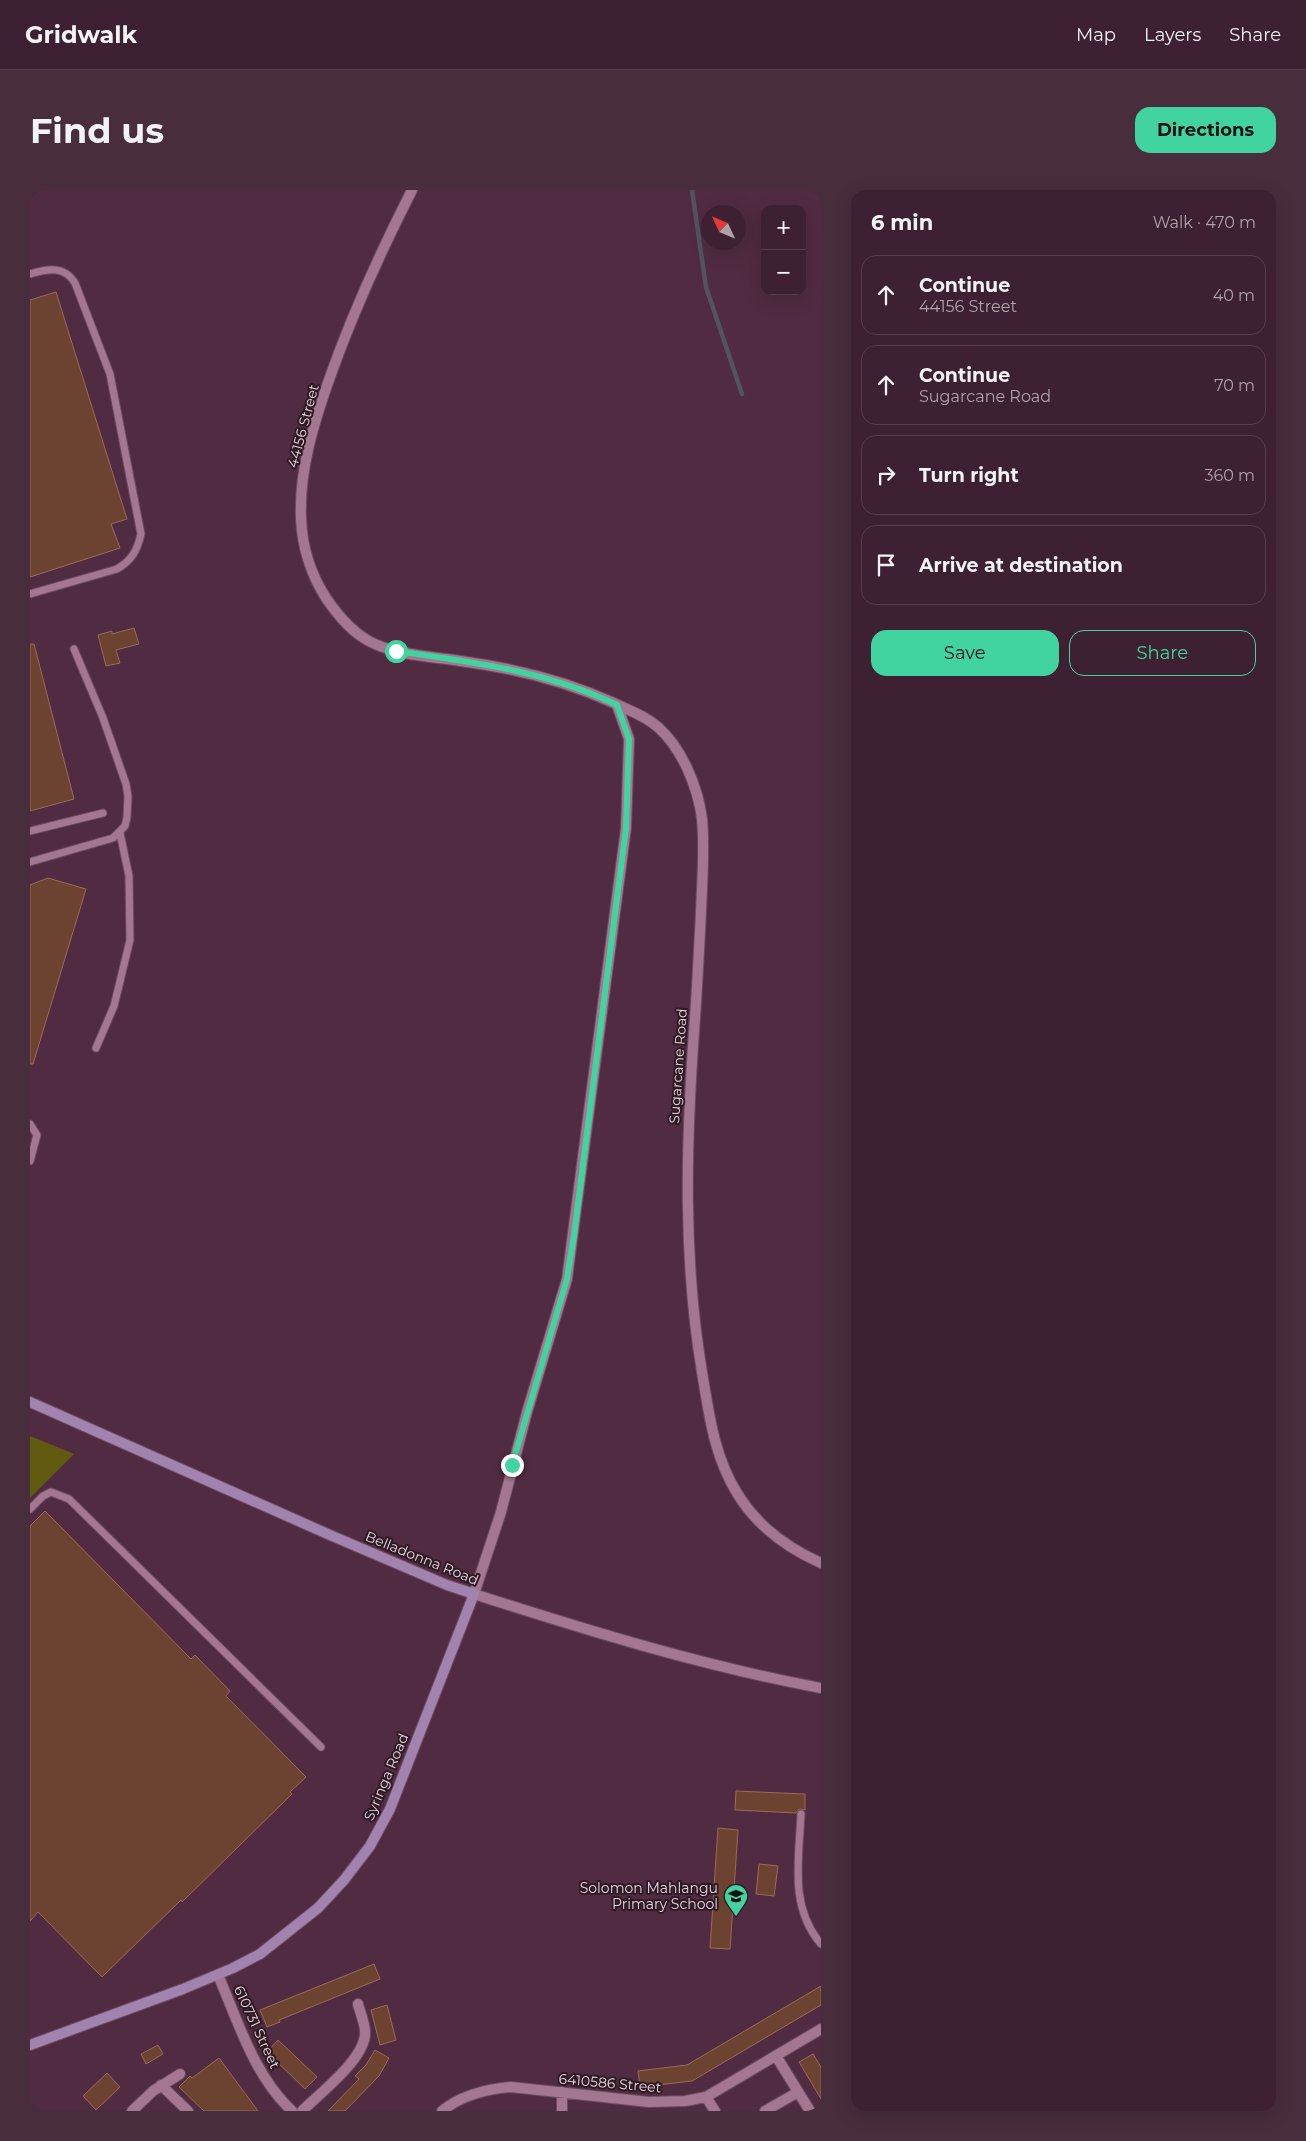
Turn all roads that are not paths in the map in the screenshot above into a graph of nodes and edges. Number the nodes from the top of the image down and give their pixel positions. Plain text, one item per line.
1 (412, 190) edge
2 (30, 274) edge
3 (30, 594) edge
4 (74, 648) dead end
5 (479, 663) joint
6 (617, 705) junction
7 (103, 813) dead end
8 (30, 831) edge
9 (120, 832) junction
10 (30, 862) edge
11 (96, 1048) dead end
12 (30, 1124) edge
13 (30, 1161) edge
14 (30, 1402) edge
15 (30, 1509) edge
16 (821, 1563) edge
17 (474, 1594) junction
18 (821, 1688) edge
19 (321, 1747) dead end
20 (801, 1814) dead end
21 (821, 1944) edge
22 (218, 1975) junction
23 (358, 2004) dead end
24 (821, 2029) edge
25 (30, 2045) edge
26 (776, 2056) junction
27 (180, 2074) dead end
28 (161, 2085) junction
29 (562, 2092) junction
30 (798, 2092) junction
31 (706, 2097) junction
32 (132, 2111) edge
33 (188, 2111) edge
34 (292, 2111) edge
35 (302, 2111) edge
36 (442, 2111) edge
37 (562, 2111) edge
38 (715, 2111) edge
39 (765, 2111) edge
40 (810, 2111) edge

1 - 5 street, 44156 Street
2 - 3 lane
4 - 9 lane
5 - 6 street, Sugarcane Road
6 - 16 street, Sugarcane Road
6 - 17 street
7 - 8 lane
9 - 10 lane
9 - 11 lane
12 - 13 lane
14 - 17 street, Belladonna Road
15 - 19 lane
17 - 18 street, Belladonna Road
17 - 22 street, Syringa Road
20 - 21 lane
22 - 25 street, Syringa Road
22 - 34 street, 610731 Street
23 - 35 street
24 - 26 street, 6410586 Street
26 - 30 street
26 - 31 street, 6410586 Street
27 - 28 street
28 - 32 street
28 - 33 street
29 - 31 street, 6410586 Street
29 - 36 street, 6410586 Street
29 - 37 street
30 - 39 street
30 - 40 street
31 - 38 street

